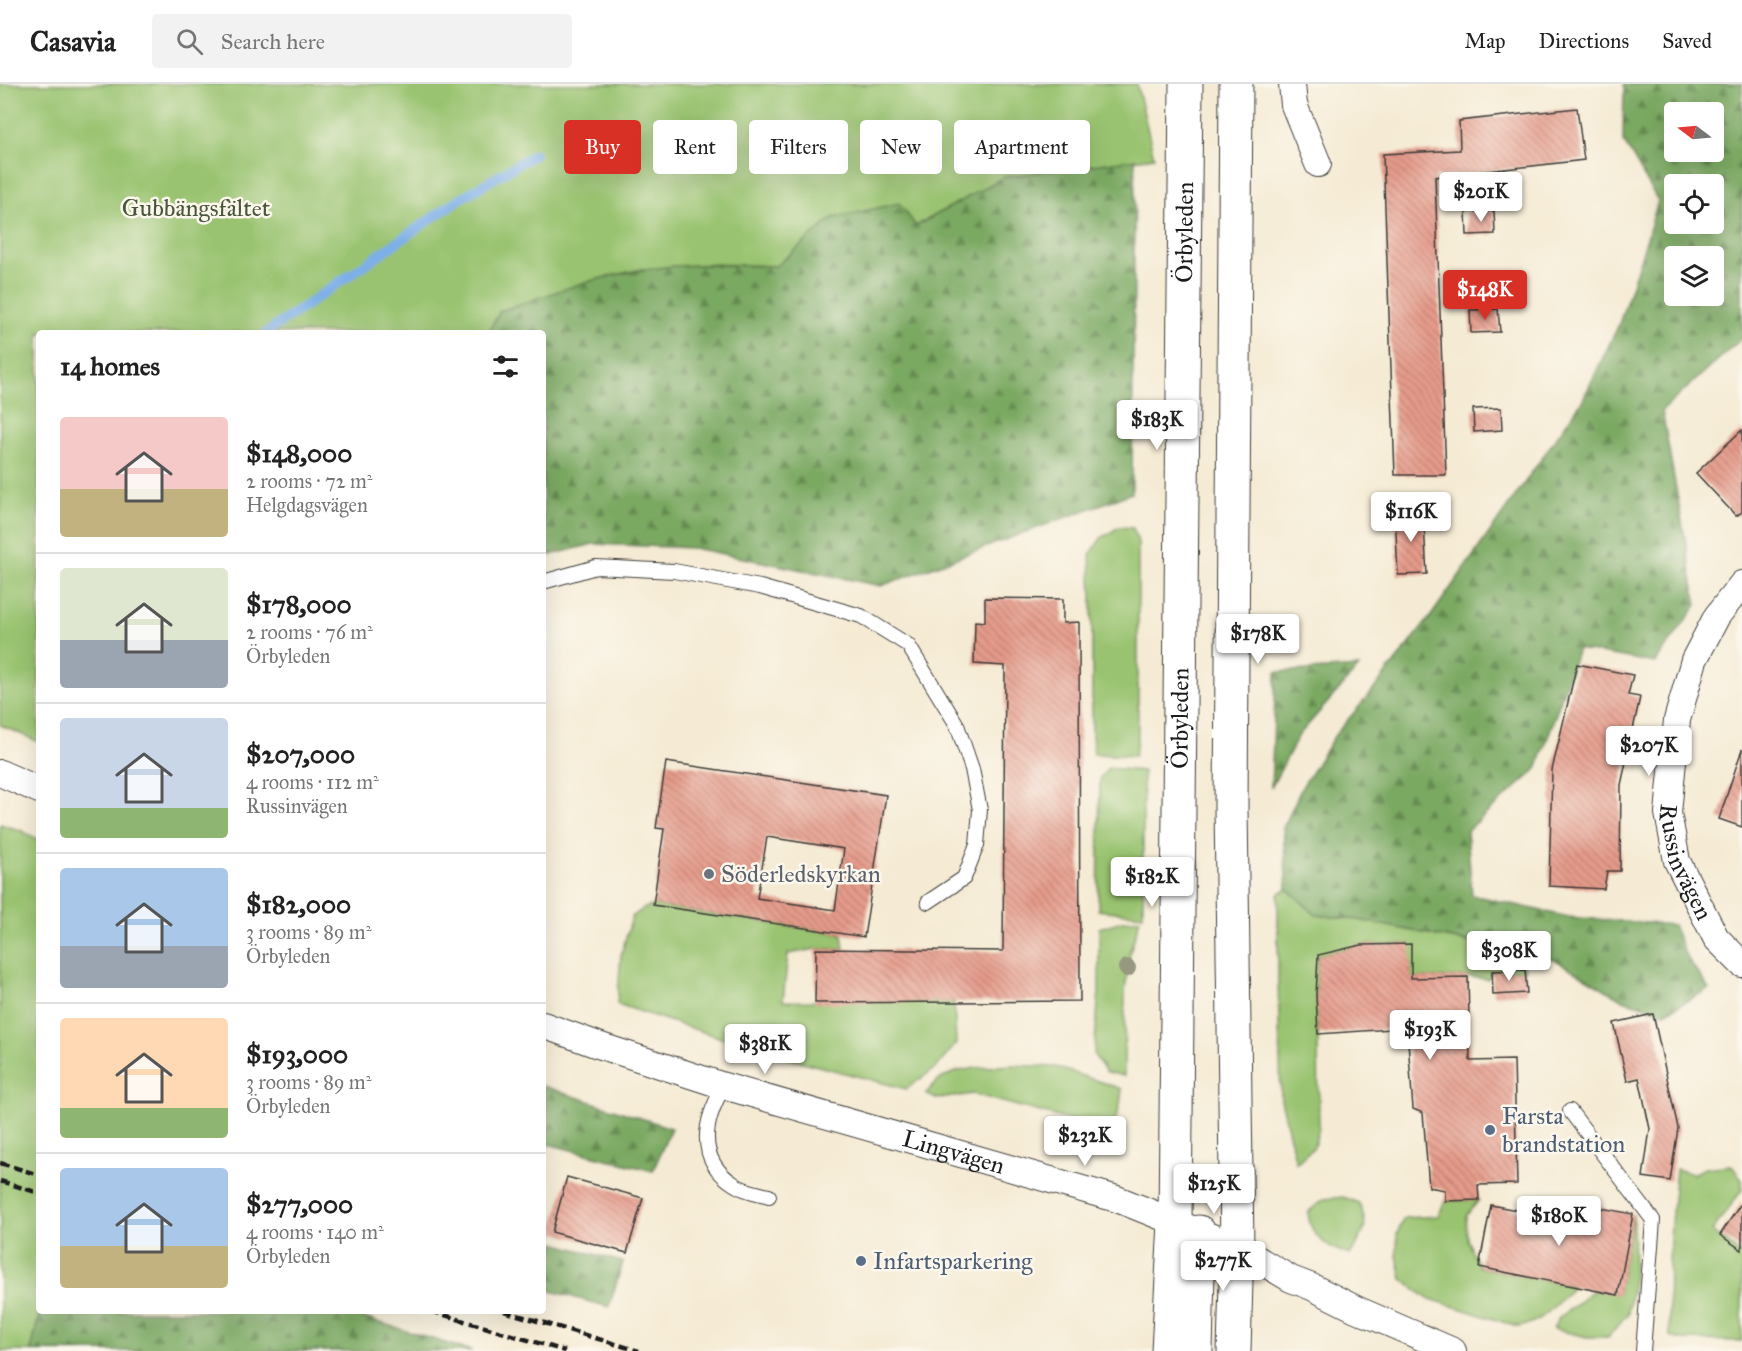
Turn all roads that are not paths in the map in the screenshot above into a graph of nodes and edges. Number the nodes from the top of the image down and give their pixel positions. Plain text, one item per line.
1 (1186, 84) edge
2 (1236, 84) edge
3 (1292, 84) edge
4 (1318, 164) dead end
5 (546, 581) edge
6 (1742, 584) edge
7 (0, 772) edge
8 (36, 789) edge
9 (928, 902) dead end
10 (1742, 964) edge
11 (546, 1026) edge
12 (724, 1086) junction
13 (1570, 1111) dead end
14 (769, 1196) dead end
15 (1187, 1228) junction
16 (1236, 1247) junction
17 (1168, 1351) edge
18 (1196, 1351) edge
19 (1234, 1351) edge
20 (1453, 1351) edge
21 (1643, 1351) edge

1 - 15 main road, Örbyleden
2 - 16 main road, Örbyleden
3 - 4 street
5 - 9 lane
6 - 10 street, Russinvägen
7 - 8 street
11 - 12 street, Lingvägen
12 - 14 lane
12 - 15 street, Lingvägen
13 - 21 lane
15 - 16 street, Lingvägen
15 - 17 main road, Örbyleden
15 - 18 main road, Örbyleden
16 - 19 main road, Örbyleden
16 - 20 street, Lingvägen

